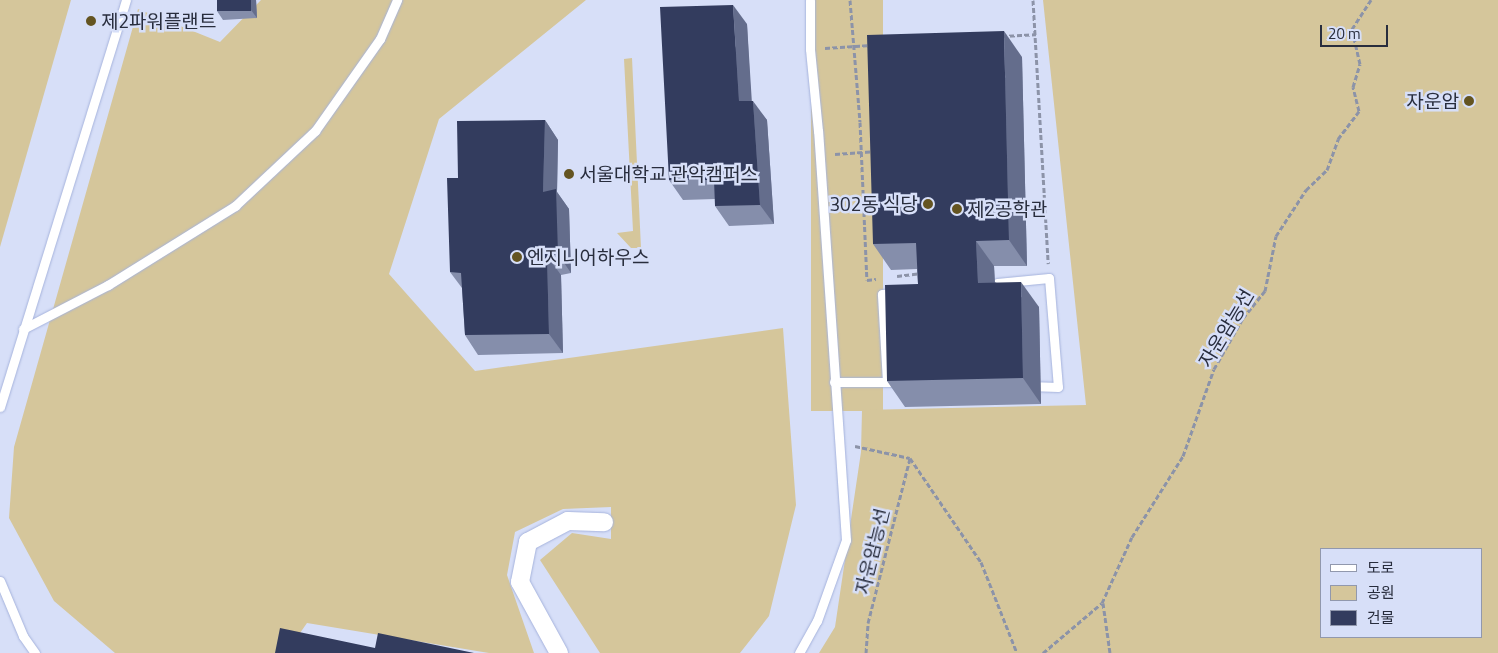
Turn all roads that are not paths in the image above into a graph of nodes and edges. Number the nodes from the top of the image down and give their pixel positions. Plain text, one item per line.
1 (126, 0) edge
2 (397, 0) edge
3 (810, 0) edge
4 (990, 284) edge
5 (912, 291) edge
6 (23, 329) junction
7 (834, 382) junction
8 (887, 382) junction
9 (906, 382) edge
10 (1020, 385) edge
11 (0, 407) edge
12 (604, 522) dead end
13 (0, 581) edge
14 (35, 653) edge
15 (559, 653) edge
16 (799, 653) edge

1 - 6 lane
2 - 6 lane
3 - 7 lane
4 - 10 lane
5 - 8 lane
6 - 11 lane
7 - 8 lane
7 - 16 lane
8 - 9 lane
12 - 15 street
13 - 14 lane

